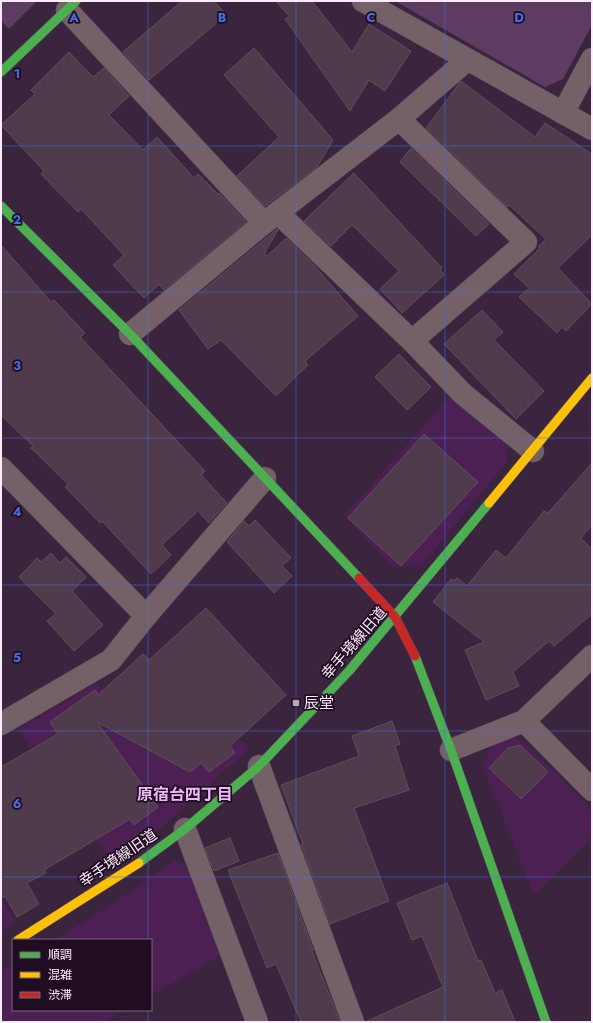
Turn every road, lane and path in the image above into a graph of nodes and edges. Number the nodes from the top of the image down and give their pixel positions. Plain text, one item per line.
1 (363, 1) edge
2 (71, 6) edge
3 (467, 60) junction
4 (592, 60) edge
5 (1, 72) edge
6 (563, 113) junction
7 (399, 119) junction
8 (592, 129) edge
9 (1, 206) edge
10 (271, 218) junction
11 (130, 334) junction
12 (412, 341) junction
13 (592, 378) edge
14 (533, 451) junction
15 (1, 468) edge
16 (265, 478) junction
17 (146, 616) junction
18 (394, 617) junction
19 (592, 656) edge
20 (524, 721) junction
21 (1, 724) edge
22 (451, 750) junction
23 (259, 766) junction
24 (592, 790) edge
25 (185, 829) junction
26 (20, 939) edge
27 (257, 1022) edge
28 (353, 1022) edge
29 (546, 1022) edge

1 - 3 street
2 - 5 street
2 - 10 street
3 - 6 street
3 - 7 street
4 - 6 street
6 - 8 street
7 - 10 street
7 - 12 street
9 - 11 street
10 - 11 street
10 - 12 street
11 - 16 street
12 - 14 street
13 - 14 street, 幸手境線旧道
14 - 18 street, 幸手境線旧道
15 - 17 street
16 - 17 street
16 - 18 street
17 - 21 street
18 - 22 street
18 - 23 street, 幸手境線旧道
19 - 20 street
20 - 22 street
20 - 24 street
22 - 29 street
23 - 25 street, 幸手境線旧道
23 - 28 street
25 - 26 street, 幸手境線旧道
25 - 27 street

